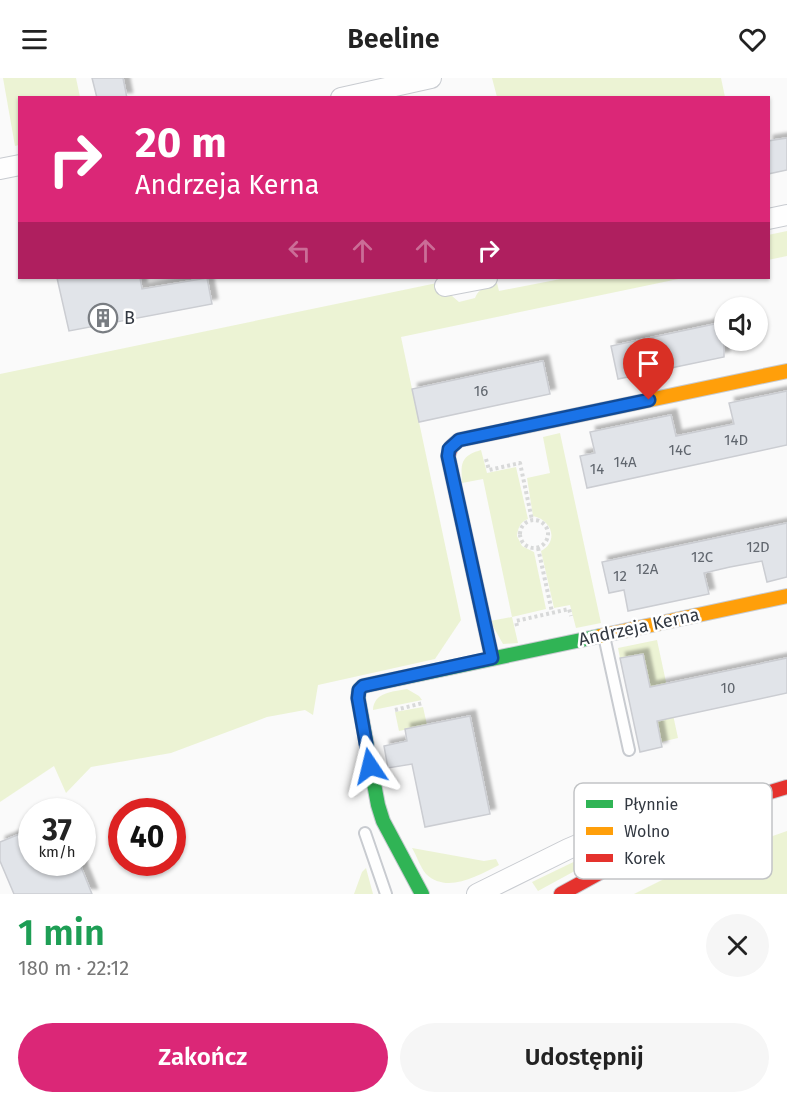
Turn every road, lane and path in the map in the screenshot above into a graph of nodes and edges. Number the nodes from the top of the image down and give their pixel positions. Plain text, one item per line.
1 (431, 78) edge
2 (350, 96) edge
3 (18, 165) edge
4 (0, 169) edge
5 (787, 215) edge
6 (770, 219) edge
7 (482, 279) edge
8 (445, 286) dead end
9 (787, 371) edge
10 (481, 436) junction
11 (532, 520) junction
12 (538, 548) junction
13 (787, 596) edge
14 (552, 612) dead end
15 (604, 635) junction
16 (492, 658) junction
17 (423, 703) dead end
18 (395, 710) dead end
19 (629, 750) dead end
20 (787, 787) edge
21 (772, 792) edge
22 (364, 833) dead end
23 (574, 846) edge
24 (588, 879) edge
25 (386, 894) edge
26 (422, 894) edge
27 (477, 894) edge
28 (561, 894) edge

1 - 2 street
3 - 4 street
5 - 6 street
7 - 8 street
9 - 10 street
10 - 11 path
10 - 16 street
11 - 12 path
11 - 12 path
12 - 14 path
13 - 15 street, Andrzeja Kerna
15 - 16 street, Andrzeja Kerna
15 - 19 lane
16 - 26 street, Andrzeja Kerna
17 - 18 path
20 - 21 street
22 - 25 lane
23 - 27 street
24 - 28 street

